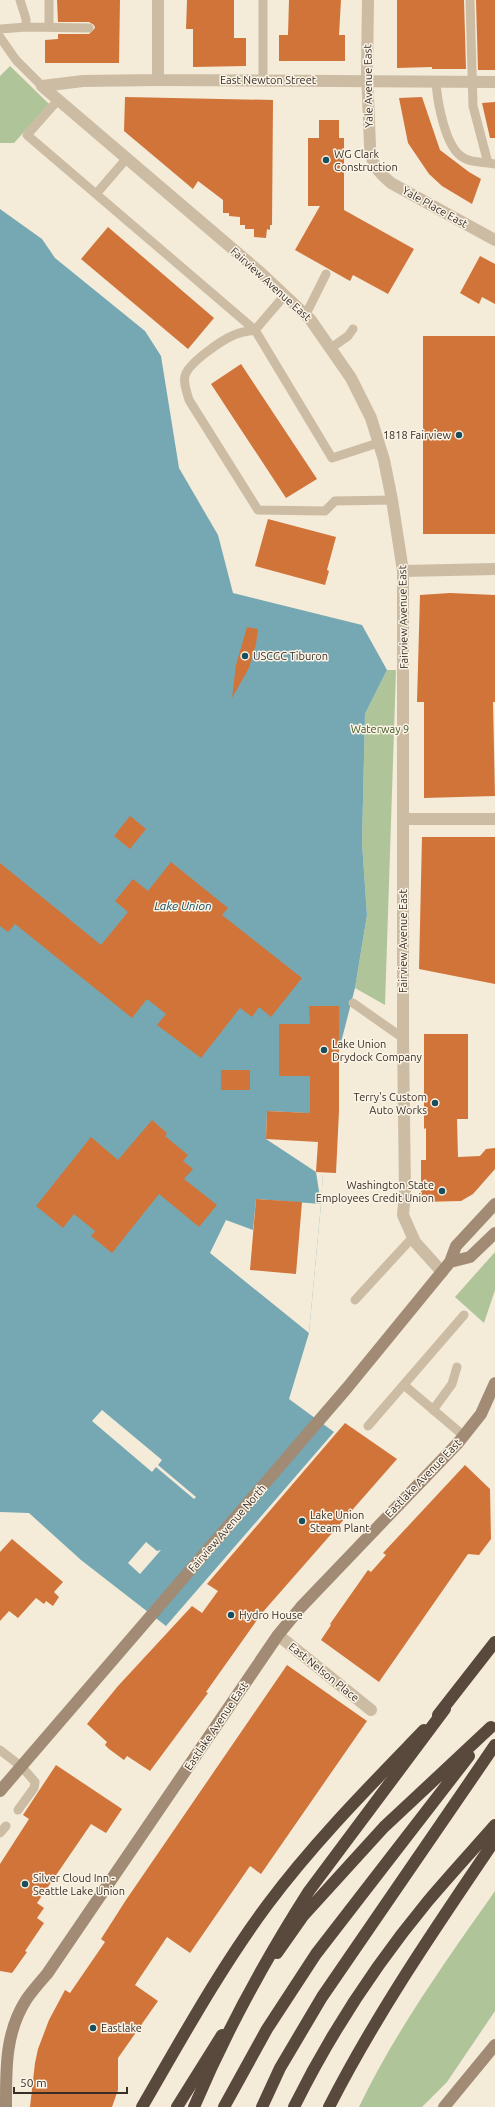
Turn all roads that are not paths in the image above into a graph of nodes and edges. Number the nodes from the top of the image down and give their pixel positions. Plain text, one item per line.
1 (20, 0) edge
2 (49, 0) edge
3 (158, 0) edge
4 (263, 0) edge
5 (368, 0) edge
6 (470, 0) edge
7 (26, 27) junction
8 (49, 27) junction
9 (89, 28) dead end
10 (0, 29) edge
11 (0, 37) edge
12 (158, 80) junction
13 (263, 80) junction
14 (367, 81) junction
15 (436, 81) junction
16 (471, 81) junction
17 (495, 82) edge
18 (42, 86) junction
19 (58, 100) junction
20 (127, 158) junction
21 (491, 164) edge
22 (377, 171) joint
23 (96, 194) junction
24 (495, 240) edge
25 (326, 274) dead end
26 (285, 295) junction
27 (306, 314) junction
28 (353, 329) dead end
29 (255, 330) junction
30 (332, 348) junction
31 (378, 443) junction
32 (392, 500) junction
33 (495, 569) edge
34 (403, 570) junction
35 (495, 819) edge
36 (403, 820) junction
37 (353, 1003) dead end
38 (403, 1038) junction
39 (495, 1204) edge
40 (495, 1233) edge
41 (413, 1237) junction
42 (450, 1262) junction
43 (442, 1272) junction
44 (356, 1300) dead end
45 (464, 1315) dead end
46 (457, 1367) dead end
47 (495, 1383) edge
48 (404, 1385) junction
49 (433, 1410) junction
50 (368, 1426) dead end
51 (464, 1436) junction
52 (278, 1635) junction
53 (495, 1642) edge
54 (445, 1709) junction
55 (370, 1710) dead end
56 (493, 1724) edge
57 (495, 1745) edge
58 (0, 1750) edge
59 (22, 1766) junction
60 (0, 1791) edge
61 (18, 1810) dead end
62 (495, 1825) edge
63 (495, 1840) edge
64 (495, 2045) edge
65 (6, 2107) edge
66 (142, 2107) edge
67 (178, 2107) edge
68 (194, 2107) edge
69 (224, 2107) edge
70 (262, 2107) edge
71 (294, 2107) edge
72 (329, 2107) edge
73 (444, 2107) edge

1 - 7 lane
2 - 8 lane
3 - 12 street
4 - 13 lane
5 - 14 street, Yale Avenue East
6 - 16 lane
7 - 8 lane
7 - 10 lane
8 - 9 lane
11 - 18 lane, Fairview Avenue East
12 - 13 street, East Newton Street
12 - 18 street, East Newton Street
13 - 14 street, East Newton Street
14 - 15 street, East Newton Street
14 - 22 street, Yale Avenue East
15 - 16 street, East Newton Street
15 - 21 lane
16 - 17 street, East Newton Street
16 - 21 lane
18 - 19 street, Fairview Avenue East
19 - 20 street, Fairview Avenue East
19 - 23 lane
20 - 23 lane
20 - 26 street, Fairview Avenue East
22 - 24 street, Yale Place East
23 - 29 lane
25 - 27 lane
26 - 27 street, Fairview Avenue East
26 - 29 lane
27 - 30 street, Fairview Avenue East
28 - 30 lane
29 - 31 lane
29 - 32 lane
30 - 31 street, Fairview Avenue East
31 - 32 street, Fairview Avenue East
32 - 34 street, Fairview Avenue East
33 - 34 street
34 - 36 street, Fairview Avenue East
35 - 36 street
36 - 38 street, Fairview Avenue East
37 - 38 lane
38 - 41 street, Fairview Avenue East
39 - 42 main road, Fairview Avenue North
40 - 42 main road
41 - 43 street, Fairview Avenue East
41 - 44 lane
42 - 43 main road, Fairview Avenue North
43 - 59 main road, Fairview Avenue North
45 - 48 lane
46 - 49 lane
47 - 51 main road, Eastlake Avenue East
48 - 49 lane
48 - 50 lane
49 - 51 lane
51 - 52 main road, Eastlake Avenue East
52 - 55 street, East Nelson Place
52 - 65 main road, Eastlake Avenue East
53 - 54 highway
54 - 66 highway, bridge
54 - 68 highway, bridge
56 - 67 highway
56 - 69 highway
57 - 70 highway
58 - 59 lane
59 - 60 main road, Fairview Avenue North
59 - 61 lane
62 - 71 highway
63 - 72 highway
64 - 73 main road

